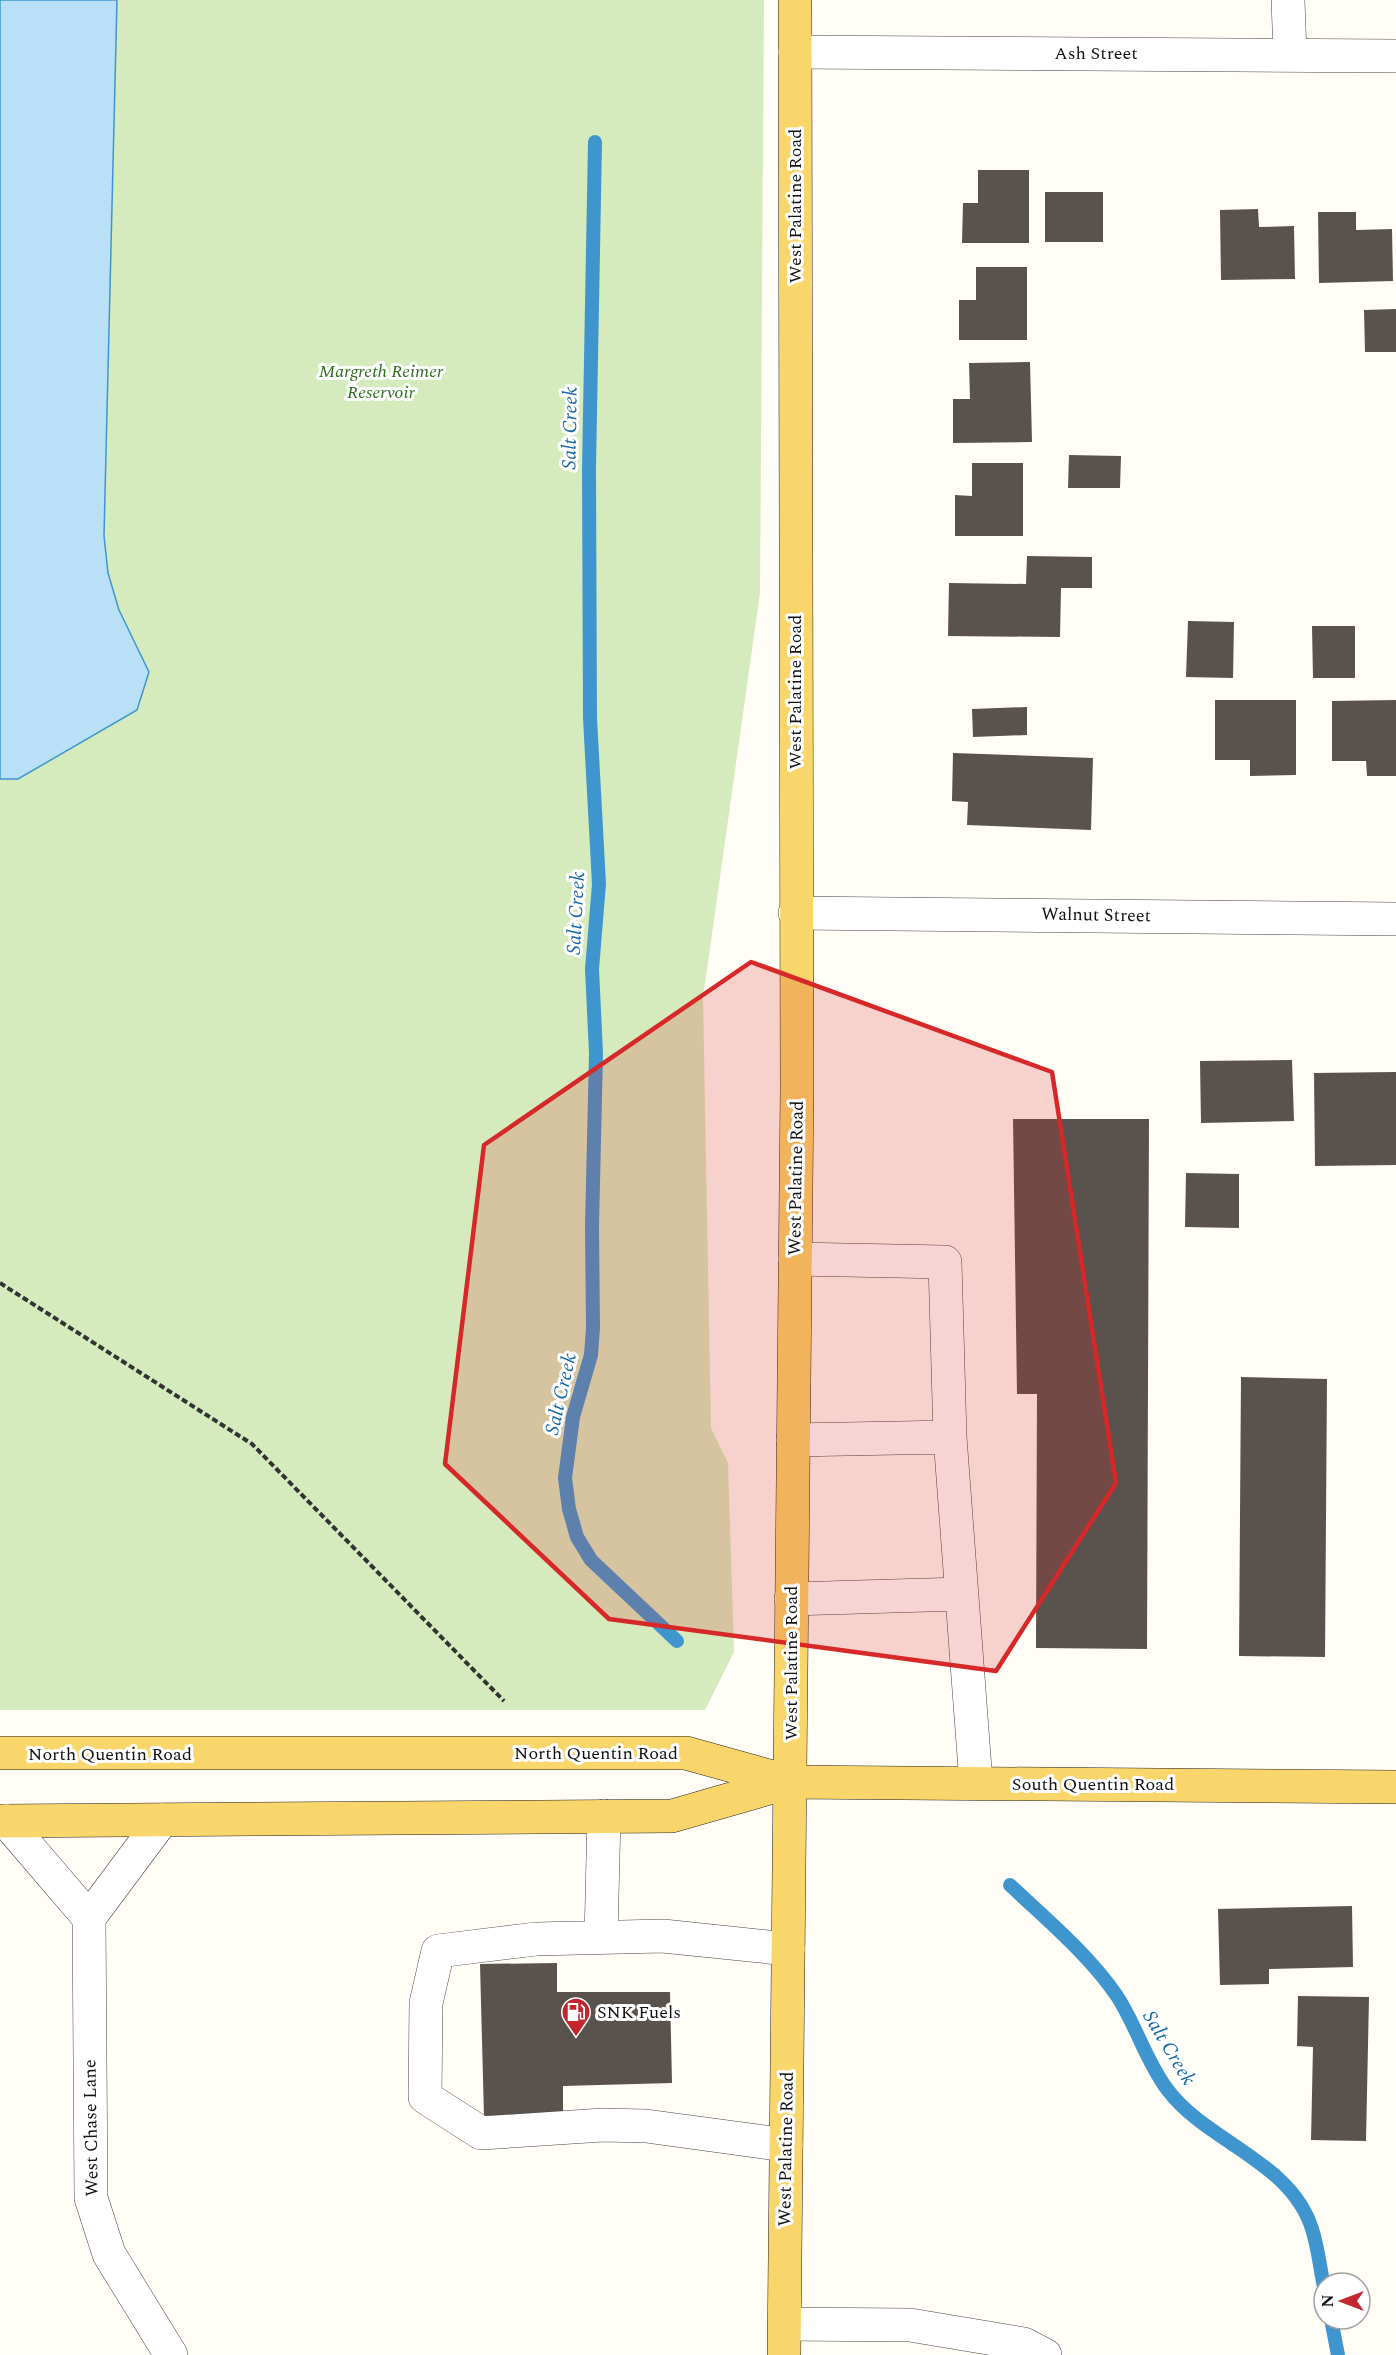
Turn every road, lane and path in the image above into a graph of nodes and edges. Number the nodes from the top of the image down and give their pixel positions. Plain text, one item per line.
1 (795, 0) edge
2 (1288, 0) edge
3 (795, 52) junction
4 (1290, 54) junction
5 (1396, 56) edge
6 (795, 913) junction
7 (1396, 919) edge
8 (795, 1259) junction
9 (0, 1283) edge
10 (950, 1437) junction
11 (793, 1440) junction
12 (961, 1594) junction
13 (791, 1599) junction
14 (504, 1701) dead end
15 (0, 1753) edge
16 (790, 1782) junction
17 (976, 1784) junction
18 (1396, 1787) edge
19 (604, 1816) junction
20 (162, 1820) junction
21 (3, 1821) edge
22 (89, 1918) junction
23 (601, 1938) junction
24 (788, 1949) junction
25 (786, 2145) junction
26 (784, 2340) edge
27 (171, 2355) edge
28 (1045, 2355) edge

1 - 3 main road, West Palatine Road
2 - 4 street
3 - 4 street, Ash Street
3 - 6 main road, West Palatine Road
4 - 5 street, Ash Street
6 - 7 street, Walnut Street
6 - 8 main road, West Palatine Road
8 - 10 street
8 - 11 main road, West Palatine Road
9 - 14 path
10 - 11 street
10 - 12 street
11 - 13 main road, West Palatine Road
12 - 13 street
12 - 17 street
13 - 16 main road, West Palatine Road
15 - 16 main road, North Quentin Road
16 - 17 main road, South Quentin Road
16 - 19 main road
16 - 24 main road, West Palatine Road
17 - 18 main road, South Quentin Road
19 - 20 main road
19 - 23 street
20 - 21 main road
20 - 22 street
21 - 22 street
22 - 27 street, West Chase Lane
23 - 24 street
23 - 25 street
24 - 25 main road, West Palatine Road
25 - 26 main road, West Palatine Road
26 - 28 street

